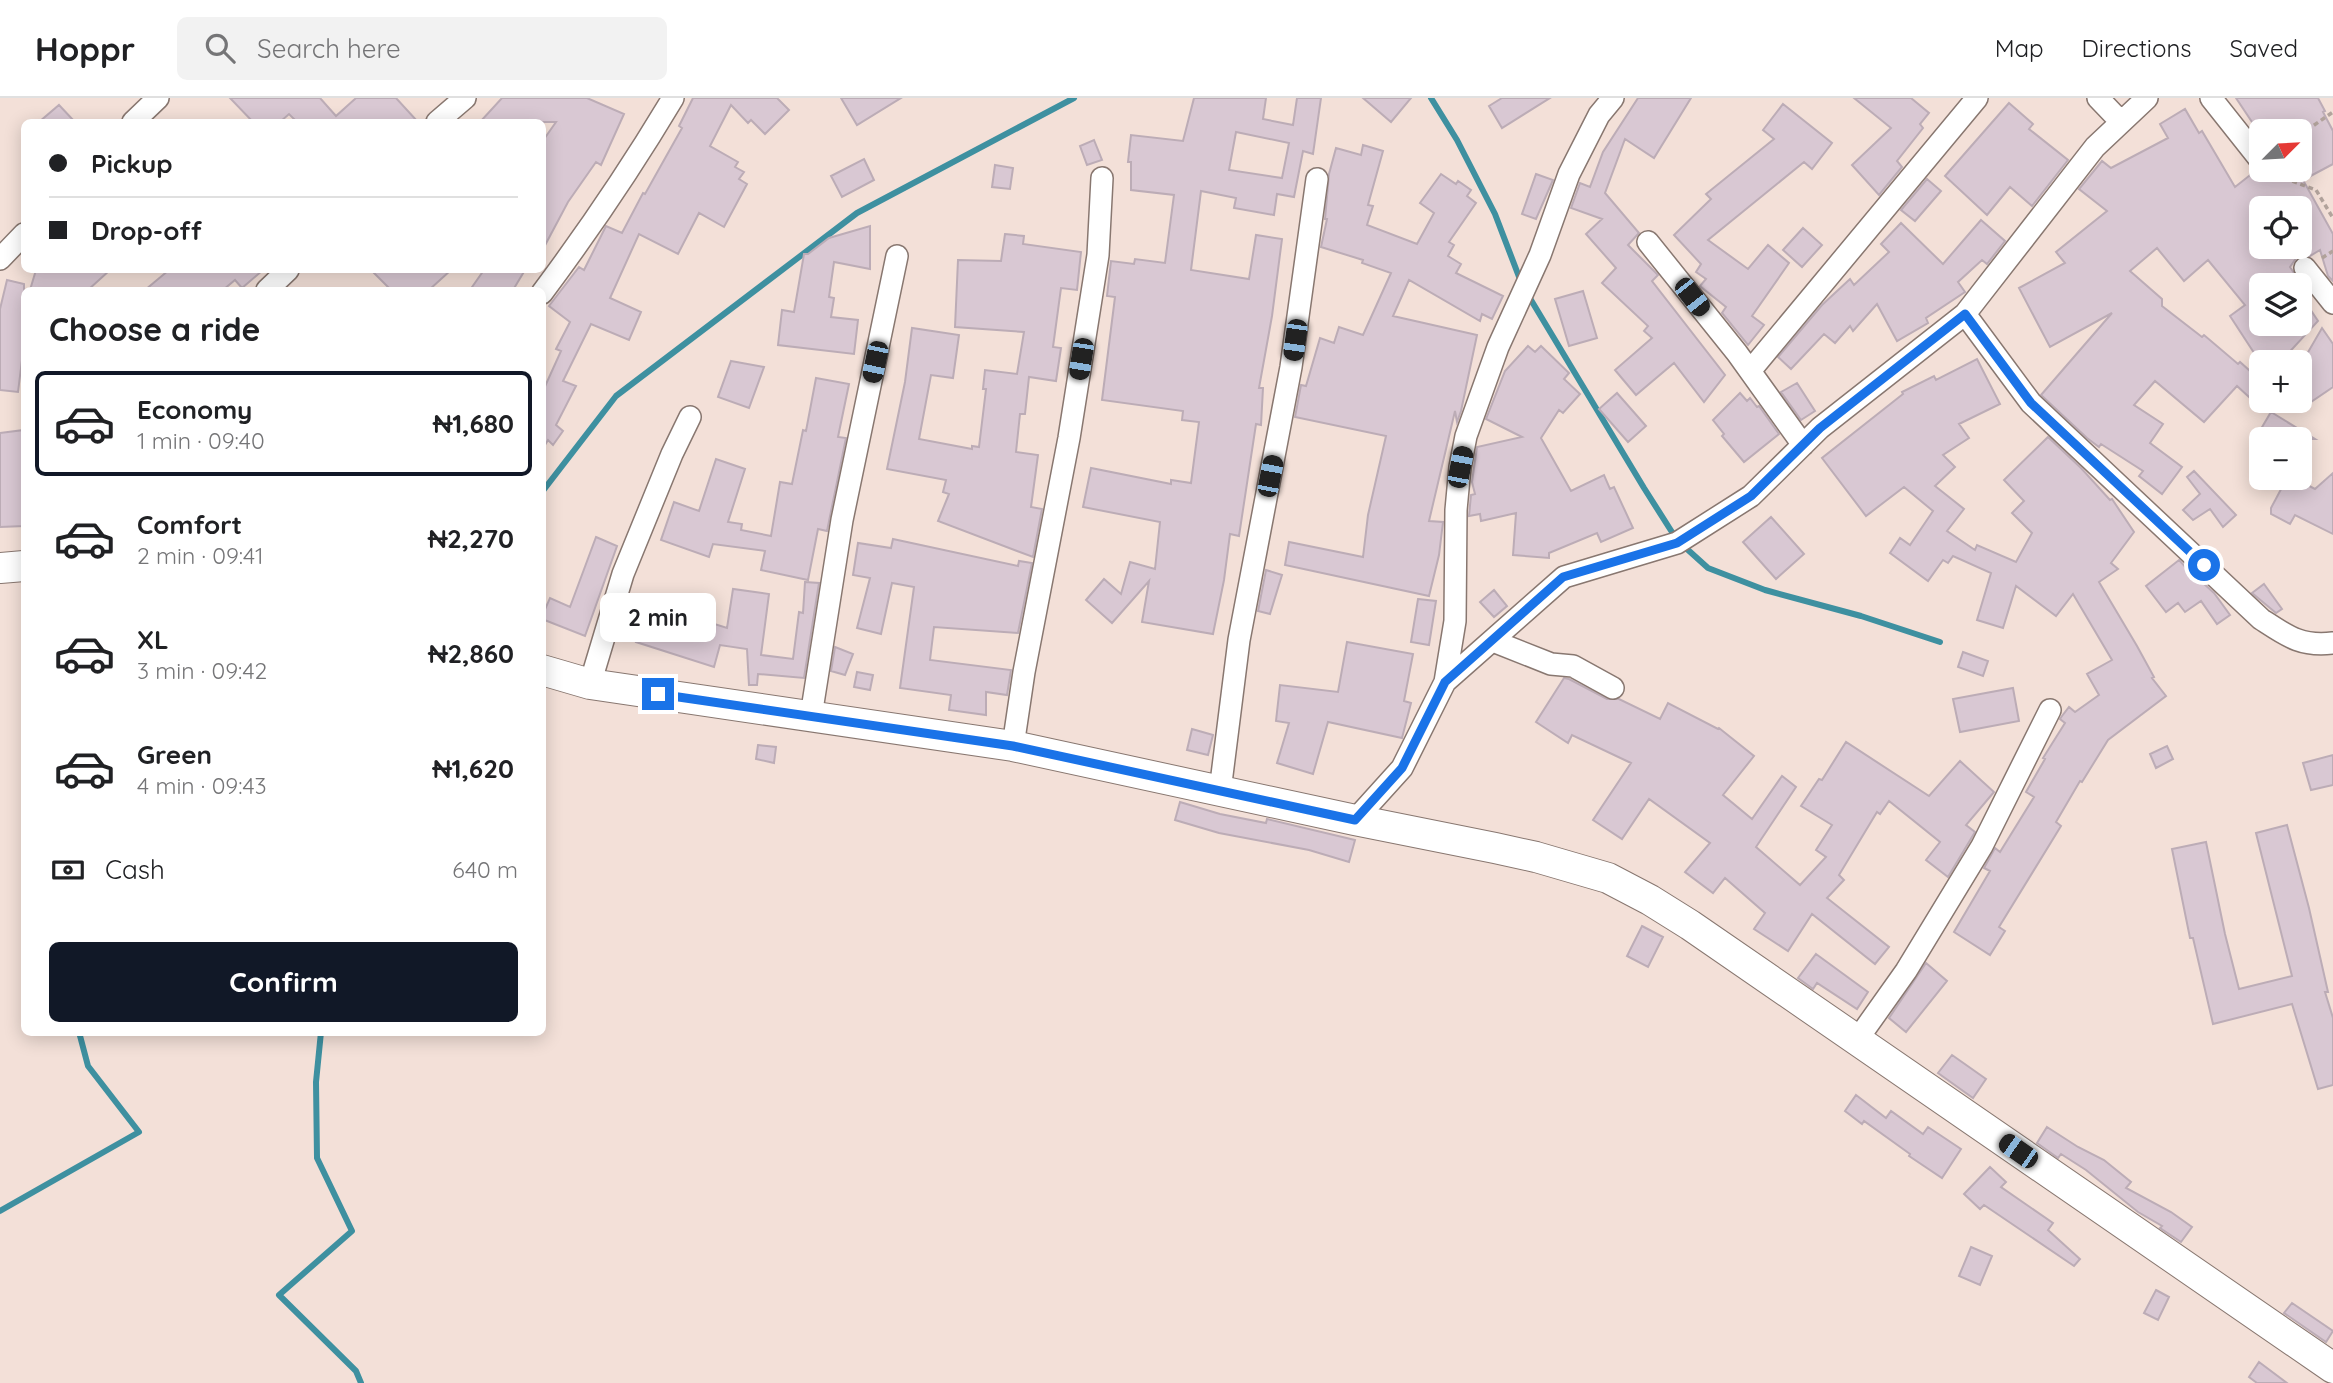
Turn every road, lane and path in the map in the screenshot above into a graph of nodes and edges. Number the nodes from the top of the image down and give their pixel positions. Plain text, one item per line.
1 (465, 98) edge
2 (673, 98) edge
3 (1613, 98) edge
4 (1977, 98) edge
5 (2098, 98) edge
6 (2147, 98) edge
7 (2211, 98) edge
8 (155, 99) edge
9 (2333, 112) edge
10 (136, 119) edge
11 (440, 119) edge
12 (2121, 122) junction
13 (2312, 127) edge
14 (2249, 146) edge
15 (1102, 178) dead end
16 (1318, 179) dead end
17 (2295, 182) edge
18 (2333, 205) edge
19 (2327, 207) junction
20 (2333, 218) edge
21 (21, 237) edge
22 (1648, 242) dead end
23 (897, 256) dead end
24 (0, 259) edge
25 (2305, 268) dead end
26 (285, 273) edge
27 (270, 287) edge
28 (546, 287) edge
29 (2333, 303) edge
30 (1965, 314) junction
31 (1750, 371) junction
32 (690, 417) dead end
33 (1803, 445) junction
34 (21, 566) edge
35 (0, 568) edge
36 (1493, 640) junction
37 (2333, 643) edge
38 (546, 671) edge
39 (1445, 682) junction
40 (590, 684) junction
41 (1613, 688) dead end
42 (2050, 710) dead end
43 (811, 716) junction
44 (1013, 746) junction
45 (1220, 791) junction
46 (1355, 820) junction
47 (1857, 1040) junction
48 (2333, 1368) edge

1 - 11 street
2 - 28 street
3 - 39 street
4 - 31 street
5 - 12 street
6 - 12 street
7 - 14 street
8 - 10 street
9 - 13 path
12 - 30 street
15 - 44 street
16 - 45 street
17 - 19 path
18 - 19 path
19 - 20 path
21 - 24 street
22 - 31 street
23 - 43 street
25 - 29 street
26 - 27 street
30 - 33 street
30 - 37 street
31 - 33 street
32 - 40 street
33 - 36 street
34 - 35 main road
36 - 39 street
36 - 41 street
38 - 40 main road
39 - 46 street
40 - 43 main road
42 - 47 street
43 - 44 main road
44 - 45 main road
45 - 46 main road
46 - 47 main road
47 - 48 main road

